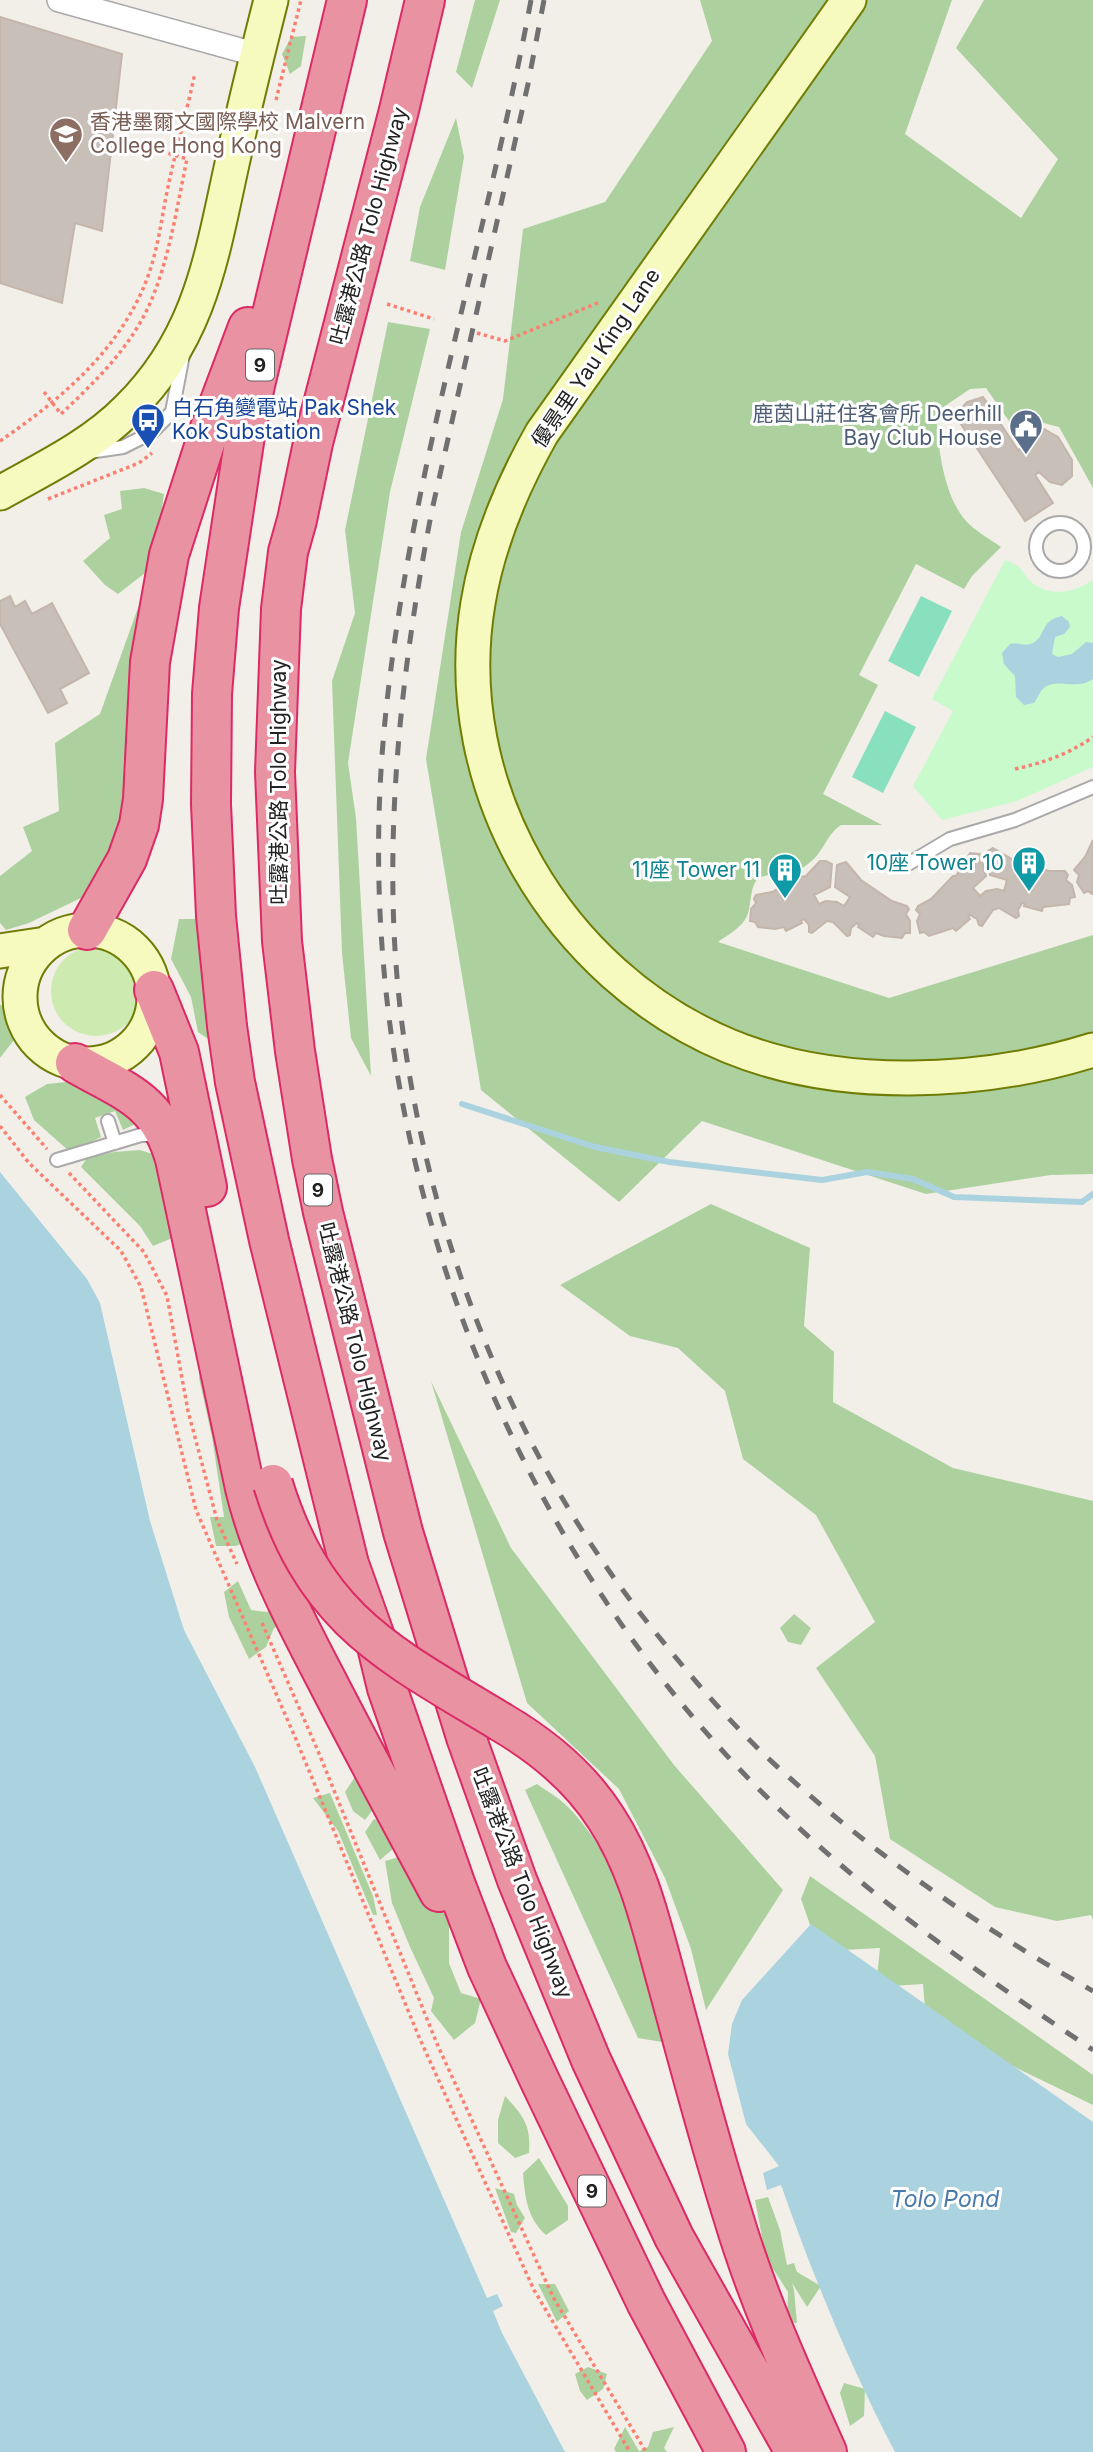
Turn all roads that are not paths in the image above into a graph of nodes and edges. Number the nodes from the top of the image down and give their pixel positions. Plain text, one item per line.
1 (59, 0) edge
2 (271, 0) edge
3 (347, 0) edge
4 (425, 0) edge
5 (849, 0) edge
6 (258, 55) junction
7 (293, 228) junction
8 (0, 493) edge
9 (1093, 787) edge
10 (908, 864) dead end
11 (87, 930) junction
12 (46, 944) junction
13 (0, 951) edge
14 (0, 984) edge
15 (154, 990) junction
16 (21, 1011) junction
17 (1093, 1050) edge
18 (75, 1063) junction
19 (108, 1121) dead end
20 (168, 1136) junction
21 (115, 1143) junction
22 (57, 1160) road end
23 (487, 1967) junction
24 (726, 2452) edge
25 (794, 2452) edge
26 (827, 2452) edge

1 - 6 street
2 - 6 street
3 - 7 highway, 9
4 - 25 highway, 吐露港公路 Tolo Highway / 9
5 - 17 street, 優景里 Yau King Lane
6 - 8 street
7 - 11 highway
7 - 23 highway, 9
9 - 10 lane
11 - 12 street
11 - 15 street
12 - 13 street
12 - 16 street
14 - 16 street
15 - 18 street
15 - 26 highway, bridge
16 - 18 street
18 - 20 highway
19 - 21 lane
20 - 21 lane
20 - 23 highway
21 - 22 lane
23 - 24 highway, 9

